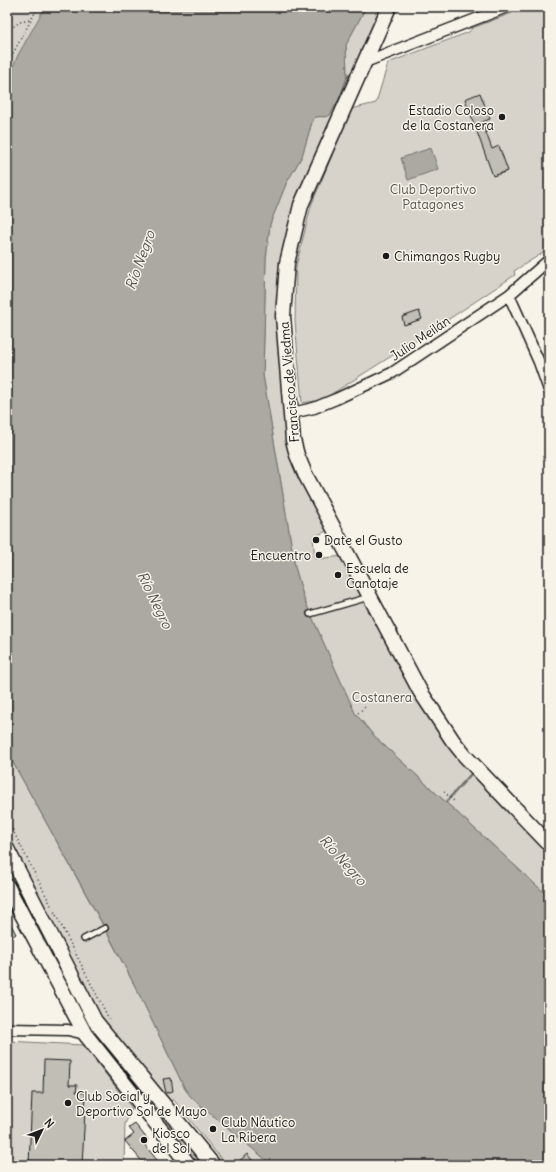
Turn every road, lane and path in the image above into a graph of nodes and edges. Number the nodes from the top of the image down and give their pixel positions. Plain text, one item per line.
1 (38, 7) edge
2 (389, 7) edge
3 (508, 7) edge
4 (31, 20) junction
5 (7, 30) edge
6 (365, 62) junction
7 (7, 68) edge
8 (549, 260) edge
9 (509, 295) junction
10 (549, 390) edge
11 (292, 413) junction
12 (370, 596) junction
13 (310, 614) dead end
14 (366, 706) dead end
15 (358, 713) dead end
16 (444, 792) dead end
17 (454, 801) dead end
18 (7, 819) edge
19 (549, 844) edge
20 (7, 849) edge
21 (7, 886) edge
22 (104, 928) dead end
23 (84, 939) dead end
24 (79, 989) junction
25 (65, 997) junction
26 (110, 1022) dead end
27 (7, 1029) edge
28 (85, 1034) junction
29 (124, 1058) junction
30 (112, 1068) junction
31 (190, 1165) edge
32 (213, 1165) edge

1 - 4 path
2 - 6 street, Francisco de Viedma
3 - 6 street
4 - 5 path
4 - 7 path
6 - 11 street, Francisco de Viedma
8 - 9 street, Julio Meilán
9 - 10 street
9 - 11 street, Julio Meilán
11 - 12 street, Francisco de Viedma
12 - 13 lane
12 - 19 street, Francisco de Viedma
14 - 15 path
16 - 17 path
18 - 26 path
20 - 24 street
21 - 25 street
22 - 23 lane
24 - 25 street
24 - 29 street
25 - 28 street
27 - 28 street
28 - 30 street
29 - 30 street
29 - 32 street
30 - 31 street

